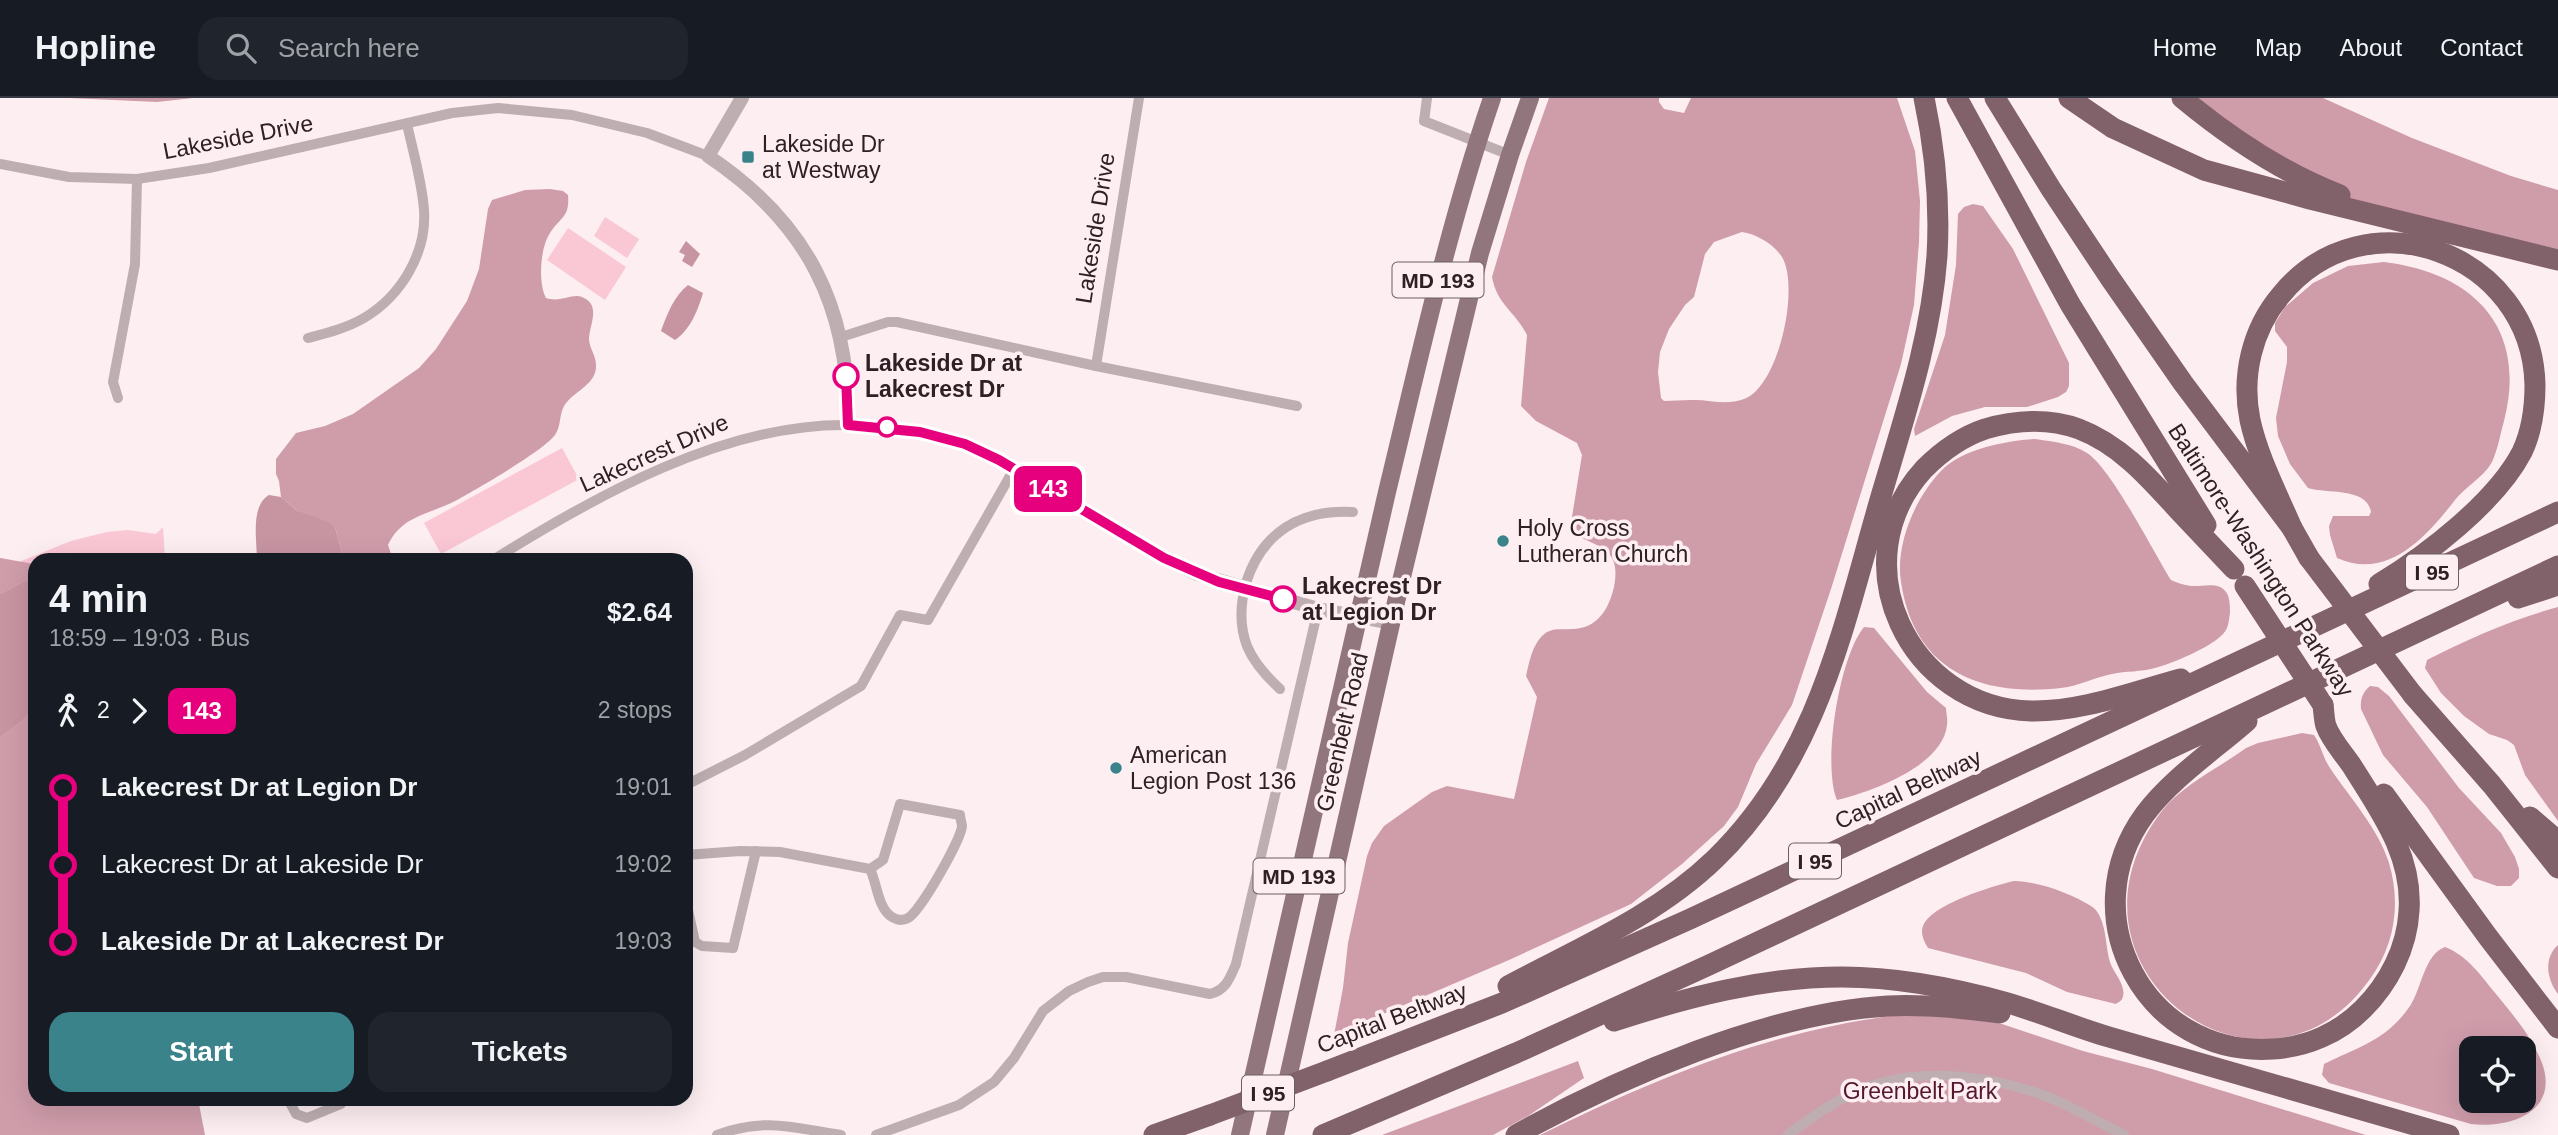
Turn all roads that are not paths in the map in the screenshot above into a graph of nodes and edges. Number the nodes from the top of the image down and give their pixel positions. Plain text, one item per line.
1 (742, 98) edge
2 (1139, 98) edge
3 (1427, 98) edge
4 (1492, 98) edge
5 (1530, 98) edge
6 (1924, 98) edge
7 (1957, 98) edge
8 (1995, 98) edge
9 (2069, 98) edge
10 (2182, 98) edge
11 (407, 124) junction
12 (1477, 142) junction
13 (1510, 155) junction
14 (708, 156) junction
15 (0, 164) edge
16 (137, 179) junction
17 (2407, 221) junction
18 (2558, 260) edge
19 (841, 337) junction
20 (308, 338) dead end
21 (1096, 366) junction
22 (118, 398) dead end
23 (1297, 406) dead end
24 (848, 425) junction
25 (1014, 469) junction
26 (1353, 512) dead end
27 (2558, 512) edge
28 (2292, 528) junction
29 (505, 553) edge
30 (2558, 566) edge
31 (2240, 578) junction
32 (2558, 585) edge
33 (1244, 589) junction
34 (1318, 609) junction
35 (1357, 617) junction
36 (1391, 623) junction
37 (2306, 631) junction
38 (2417, 634) junction
39 (2230, 665) junction
40 (1280, 689) dead end
41 (2267, 704) junction
42 (2323, 705) junction
43 (693, 781) edge
44 (2492, 785) junction
45 (2558, 841) edge
46 (756, 851) junction
47 (693, 855) edge
48 (2558, 868) edge
49 (870, 869) junction
50 (693, 933) edge
51 (2558, 1028) edge
52 (2104, 1035) junction
53 (1395, 1045) junction
54 (1516, 1053) junction
55 (292, 1106) edge
56 (336, 1106) edge
57 (717, 1135) edge
58 (841, 1135) edge
59 (876, 1135) edge
60 (1154, 1135) edge
61 (1240, 1135) edge
62 (1275, 1135) edge
63 (1323, 1135) edge
64 (1516, 1135) edge
65 (1788, 1135) edge
66 (2124, 1135) edge
67 (2449, 1135) edge

1 - 14 street
2 - 21 street, Lakeside Drive
3 - 12 street
4 - 12 main road, Greenbelt Road / MD 193
5 - 13 main road, Greenbelt Road / MD 193
6 - 53 highway
7 - 31 highway, Baltimore-Washington Parkway
8 - 28 highway, Baltimore-Washington Parkway
9 - 17 highway
10 - 17 highway
11 - 14 street, Lakeside Drive
11 - 16 street, Lakeside Drive
11 - 20 street
12 - 13 street
12 - 35 main road, Greenbelt Road / MD 193
13 - 36 main road, Greenbelt Road / MD 193
14 - 19 street, Lakeside Drive
15 - 16 street, Lakeside Drive
16 - 22 street
17 - 18 highway
19 - 21 street
19 - 24 street, Lakeside Drive
21 - 23 street
24 - 25 street, Lakecrest Drive
24 - 29 street, Lakecrest Drive
25 - 33 street, Lakecrest Drive
25 - 43 street
26 - 33 street
27 - 37 highway, Capital Beltway / I 95
28 - 37 highway
28 - 44 highway, Baltimore-Washington Parkway, bridge
30 - 38 highway, I 95
31 - 39 highway
31 - 42 highway, Baltimore-Washington Parkway, bridge
32 - 38 highway
33 - 34 street, Lakecrest Drive
33 - 40 street
34 - 35 street, Lakecrest Drive
34 - 59 street
35 - 36 street, Lakecrest Drive
35 - 61 main road, Greenbelt Road / MD 193
36 - 62 main road, Greenbelt Road / MD 193
37 - 39 highway, Capital Beltway / I 95
38 - 41 highway, I 95
39 - 53 highway, Capital Beltway / I 95
41 - 42 highway
41 - 54 highway, I 95
42 - 51 highway, Baltimore-Washington Parkway
44 - 45 highway
44 - 48 highway, Baltimore-Washington Parkway
46 - 47 street
46 - 49 street
46 - 50 street
49 - 49 street
52 - 54 highway
52 - 64 highway
52 - 67 highway
53 - 60 highway, Capital Beltway / I 95, bridge
54 - 63 highway, I 95
55 - 56 street
57 - 58 street
65 - 66 street

